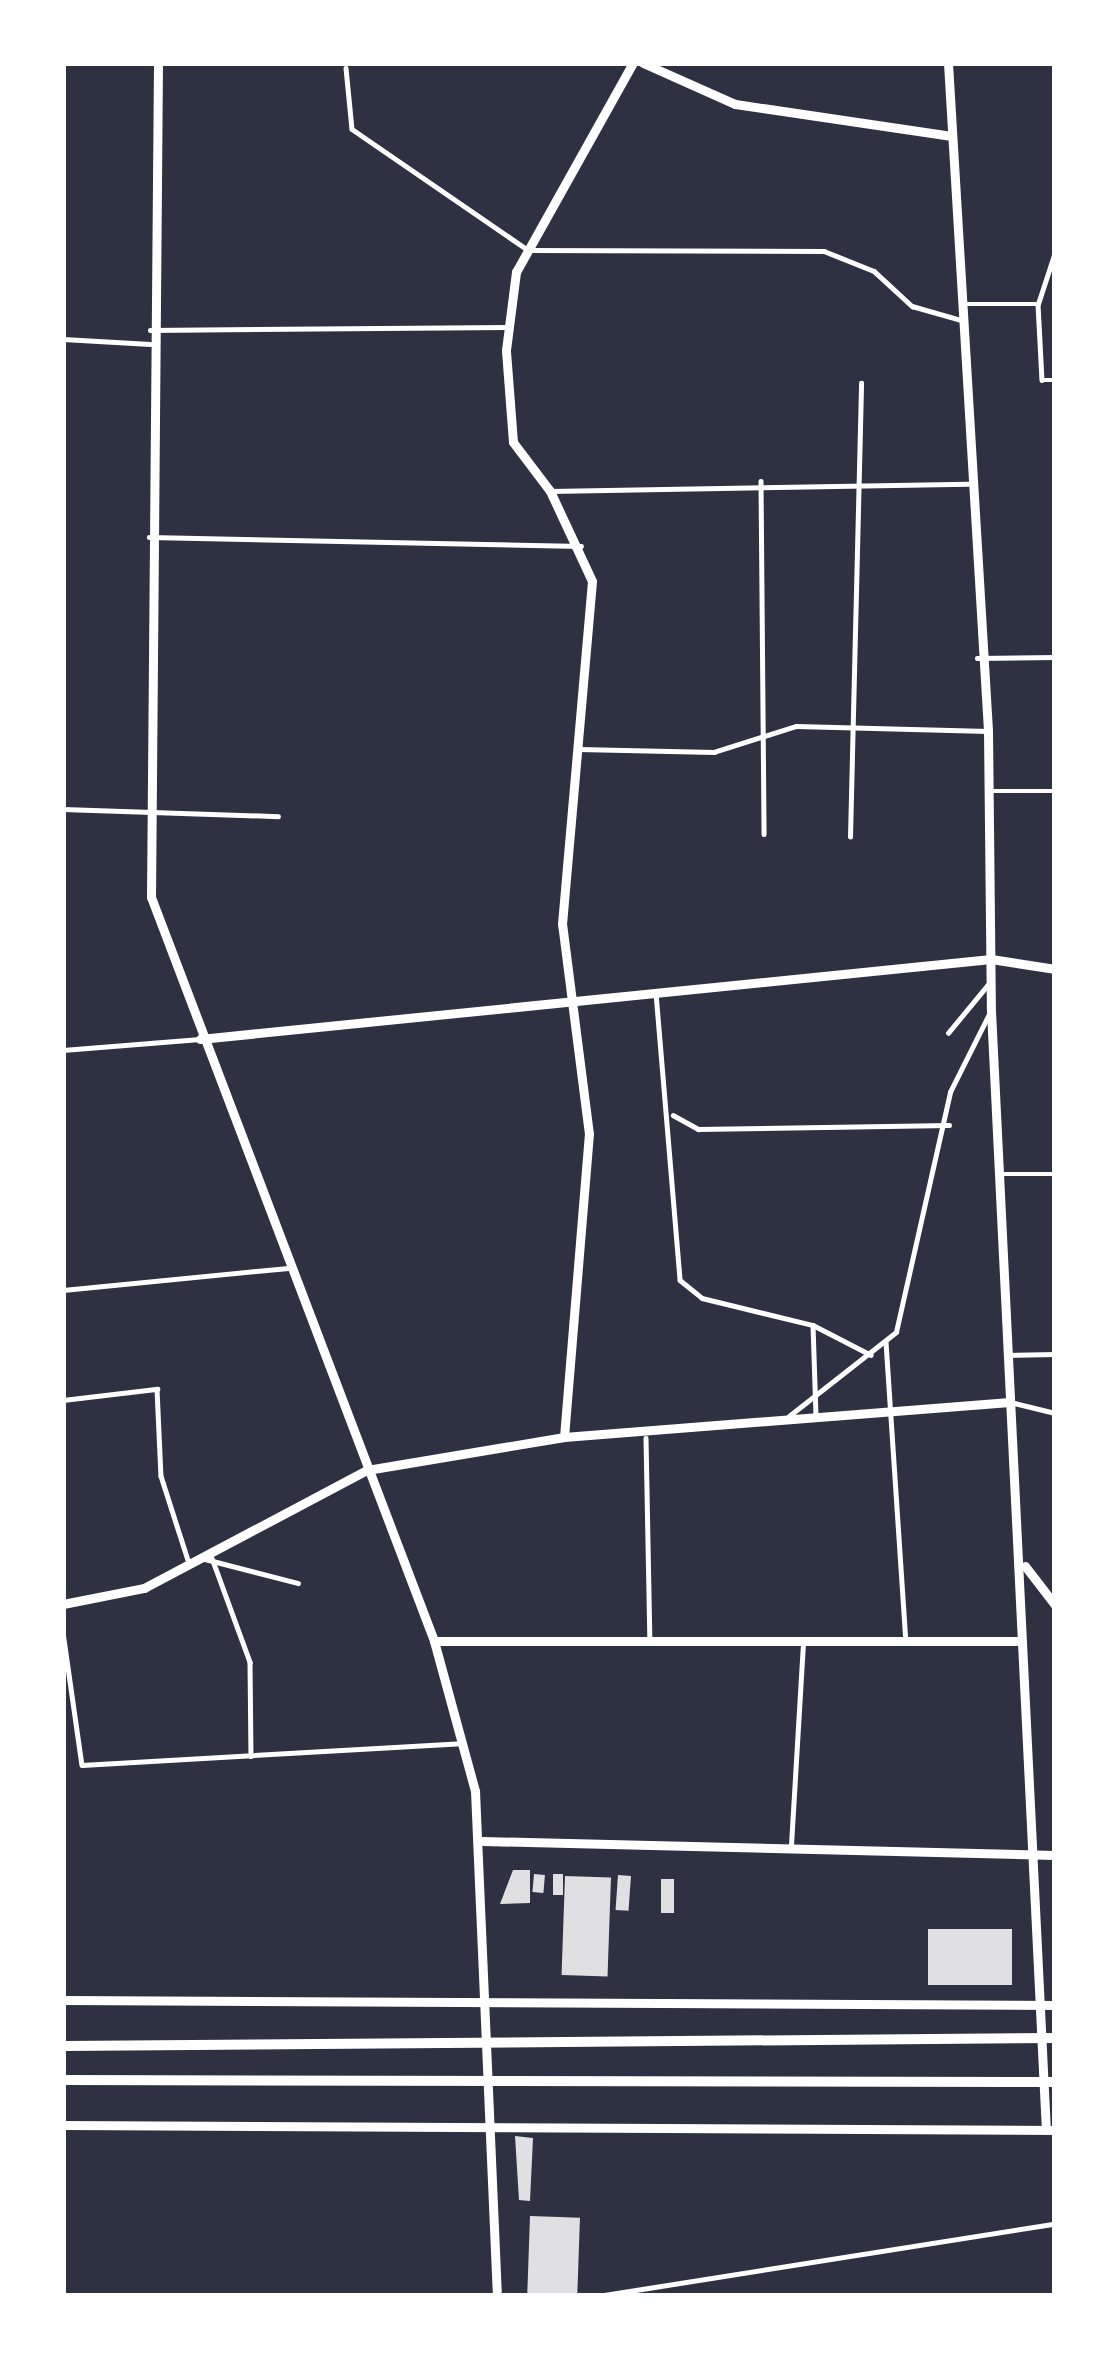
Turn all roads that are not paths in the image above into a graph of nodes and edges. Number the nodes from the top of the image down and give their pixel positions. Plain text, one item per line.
1 (158, 63) edge
2 (633, 63) edge
3 (644, 63) edge
4 (948, 63) edge
5 (346, 68) dead end
6 (952, 136) junction
7 (528, 250) junction
8 (1055, 252) edge
9 (960, 304) junction
10 (1038, 304) junction
11 (961, 320) junction
12 (507, 328) junction
13 (150, 330) junction
14 (63, 339) edge
15 (150, 344) junction
16 (1055, 380) edge
17 (861, 383) dead end
18 (761, 481) junction
19 (968, 484) junction
20 (858, 488) junction
21 (550, 491) junction
22 (148, 537) junction
23 (580, 546) junction
24 (1055, 657) edge
25 (977, 658) junction
26 (852, 728) junction
27 (988, 731) junction
28 (757, 739) junction
29 (578, 748) junction
30 (989, 791) junction
31 (1055, 791) edge
32 (63, 809) edge
33 (147, 811) junction
34 (278, 816) dead end
35 (764, 834) dead end
36 (850, 837) dead end
37 (991, 959) junction
38 (1055, 969) edge
39 (991, 981) junction
40 (656, 993) junction
41 (572, 1002) junction
42 (991, 1011) junction
43 (947, 1033) dead end
44 (200, 1039) junction
45 (63, 1050) edge
46 (674, 1115) junction
47 (949, 1124) junction
48 (999, 1174) junction
49 (1055, 1174) edge
50 (288, 1268) junction
51 (63, 1290) edge
52 (813, 1324) junction
53 (886, 1342) junction
54 (1055, 1354) edge
55 (871, 1355) junction
56 (1008, 1355) junction
57 (815, 1397) junction
58 (63, 1400) edge
59 (1010, 1402) junction
60 (889, 1405) junction
61 (1055, 1413) edge
62 (816, 1419) junction
63 (775, 1427) junction
64 (564, 1437) junction
65 (646, 1438) junction
66 (367, 1470) junction
67 (212, 1558) junction
68 (186, 1560) junction
69 (1024, 1566) junction
70 (298, 1583) dead end
71 (63, 1604) edge
72 (1055, 1605) edge
73 (63, 1631) edge
74 (434, 1641) junction
75 (650, 1641) junction
76 (803, 1641) junction
77 (906, 1641) junction
78 (1021, 1642) junction
79 (462, 1743) junction
80 (251, 1756) junction
81 (483, 1841) junction
82 (791, 1849) junction
83 (1029, 1855) junction
84 (1055, 1855) edge
85 (63, 2000) edge
86 (482, 2002) junction
87 (1055, 2005) edge
88 (1041, 2006) junction
89 (1041, 2038) junction
90 (1055, 2038) edge
91 (63, 2046) edge
92 (483, 2049) junction
93 (63, 2080) edge
94 (1050, 2082) edge
95 (484, 2084) junction
96 (63, 2125) edge
97 (485, 2125) junction
98 (1050, 2130) edge
99 (1055, 2224) edge
100 (497, 2296) edge
101 (598, 2296) edge

1 - 13 street
2 - 7 street
3 - 6 street
4 - 6 street
5 - 7 lane
6 - 9 street
7 - 11 lane
7 - 12 street
8 - 10 lane
9 - 10 lane
9 - 11 street
10 - 16 lane
11 - 19 street
12 - 13 lane
12 - 21 street
13 - 15 street
14 - 15 lane
15 - 22 street
17 - 20 lane
18 - 20 lane
18 - 21 lane
18 - 28 lane
19 - 20 lane
19 - 25 street
20 - 26 lane
21 - 23 street
22 - 23 lane
22 - 33 street
23 - 29 street
24 - 25 lane
25 - 27 street
26 - 27 lane
26 - 28 lane
26 - 36 lane
27 - 30 street
28 - 29 lane
28 - 35 lane
29 - 41 street
30 - 31 lane
30 - 37 street
32 - 33 lane
33 - 34 lane
33 - 44 street
37 - 38 street
37 - 39 street
37 - 40 street
39 - 42 street
39 - 43 lane
40 - 41 street
40 - 46 lane
41 - 44 street
41 - 64 street
42 - 47 lane
42 - 48 street
44 - 45 lane
44 - 50 street
46 - 47 lane
46 - 52 lane
47 - 53 lane
48 - 49 lane
48 - 56 street
50 - 51 lane
50 - 66 street
52 - 55 lane
52 - 57 lane
53 - 55 lane
53 - 60 lane
54 - 56 lane
55 - 57 lane
56 - 59 street
57 - 62 lane
57 - 63 lane
58 - 68 lane
59 - 60 street
59 - 61 lane
59 - 69 street
60 - 62 street
60 - 77 lane
62 - 63 street
63 - 65 street
64 - 65 street
64 - 66 street
65 - 75 lane
66 - 68 street
66 - 74 street
67 - 68 lane
67 - 70 lane
67 - 80 lane
68 - 71 street
69 - 72 street
69 - 78 street
73 - 80 lane
74 - 75 street
74 - 79 street
75 - 76 street
76 - 77 street
76 - 82 lane
77 - 78 street
78 - 83 street
79 - 80 lane
79 - 81 street
81 - 82 street
81 - 86 street
82 - 83 street
83 - 84 street
83 - 88 street
85 - 86 street
86 - 88 street
86 - 92 street
87 - 88 street
88 - 89 street
89 - 90 street
89 - 92 street
89 - 94 street
91 - 92 street
92 - 95 street
93 - 95 street
94 - 95 street
94 - 98 street
95 - 97 street
96 - 97 street
97 - 98 street
97 - 100 street
99 - 101 lane

